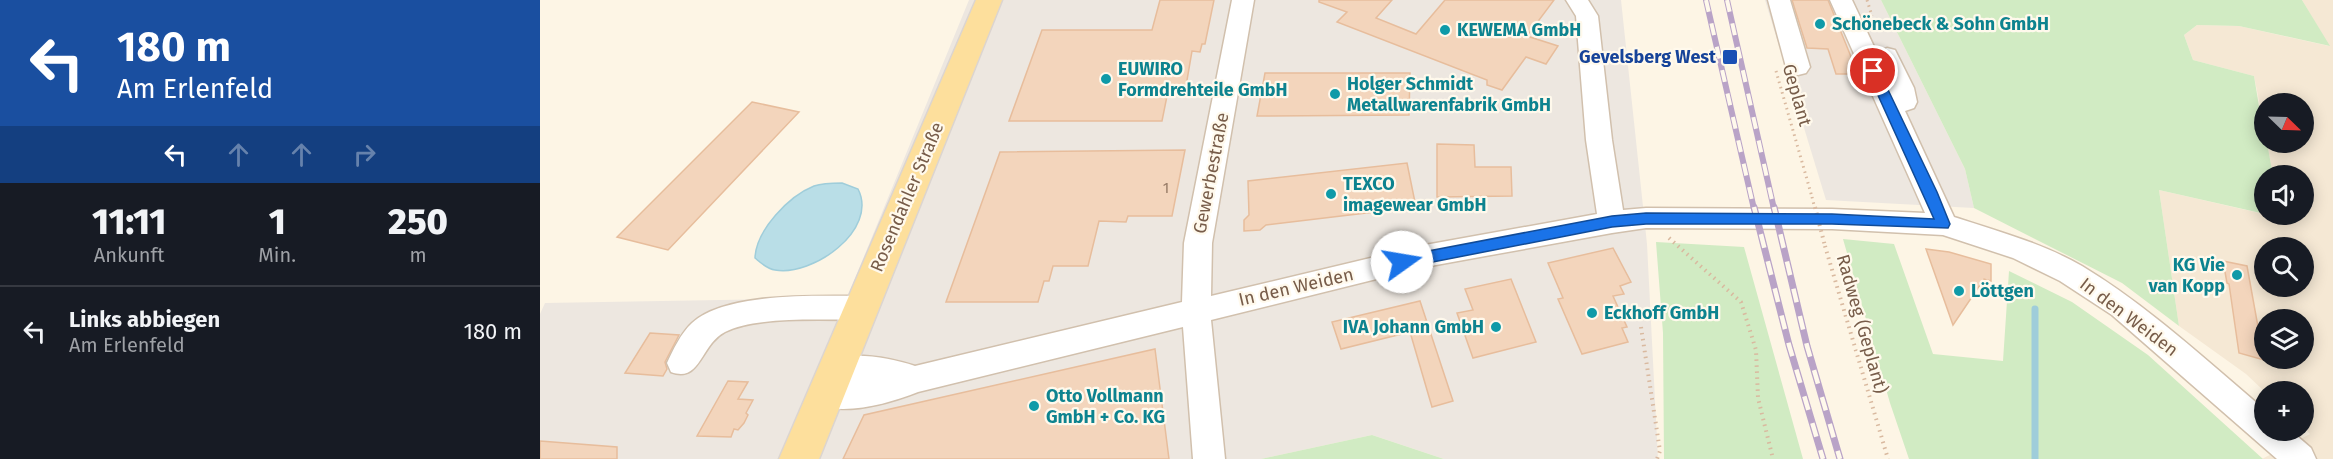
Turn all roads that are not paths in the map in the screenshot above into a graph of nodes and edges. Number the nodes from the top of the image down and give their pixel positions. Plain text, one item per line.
1 (990, 0) edge
2 (1243, 0) edge
3 (1779, 0) edge
4 (1841, 0) edge
5 (1586, 2) edge
6 (1887, 56) dead end
7 (1798, 67) dead end
8 (1909, 148) junction
9 (1612, 222) junction
10 (1943, 224) junction
11 (860, 308) junction
12 (1196, 311) junction
13 (681, 363) dead end
14 (829, 382) junction
15 (2254, 420) edge
16 (2279, 441) edge
17 (781, 459) edge
18 (799, 459) edge
19 (1209, 459) edge
20 (2300, 459) edge

1 - 11 main road, Rosendahler Straße
2 - 12 street, Gewerbestraße
3 - 7 street
4 - 8 street
5 - 9 street
6 - 8 street
8 - 10 street
9 - 10 street, In den Weiden
9 - 12 street, In den Weiden
10 - 15 street, In den Weiden
11 - 13 street
11 - 14 main road, Rosendahler Straße
12 - 14 street, In den Weiden
12 - 19 street, Gewerbestraße
14 - 17 main road, Rosendahler Straße
14 - 18 main road, Rosendahler Straße
16 - 20 street, In den Weiden

